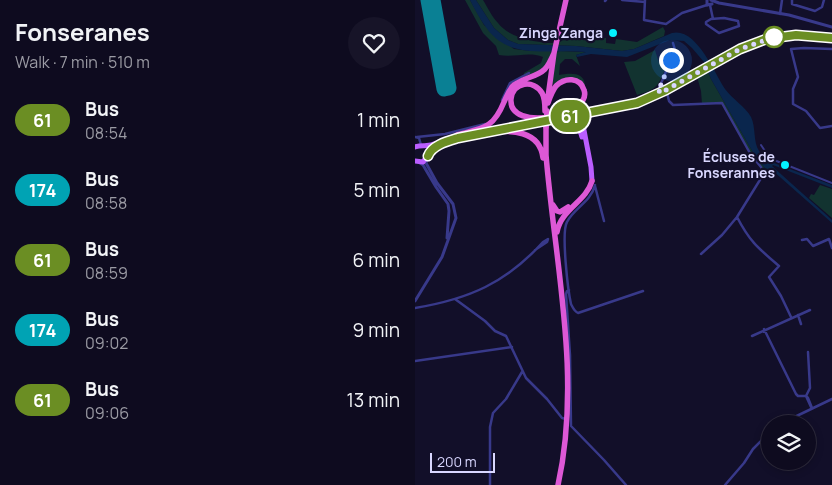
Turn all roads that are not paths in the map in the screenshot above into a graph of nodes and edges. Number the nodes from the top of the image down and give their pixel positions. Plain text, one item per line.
1 (567, 0) edge
2 (622, 0) edge
3 (782, 0) edge
4 (792, 0) edge
5 (824, 0) edge
6 (645, 1) edge
7 (709, 2) edge
8 (722, 2) edge
9 (780, 14) junction
10 (713, 19) junction
11 (832, 27) edge
12 (832, 37) edge
13 (673, 42) dead end
14 (832, 49) edge
15 (555, 53) junction
16 (529, 73) dead end
17 (666, 89) junction
18 (656, 94) junction
19 (548, 103) junction
20 (615, 108) junction
21 (546, 113) junction
22 (553, 119) junction
23 (832, 126) edge
24 (545, 127) junction
25 (489, 132) junction
26 (457, 135) junction
27 (418, 142) edge
28 (761, 145) dead end
29 (427, 157) junction
30 (417, 162) edge
31 (547, 172) junction
32 (591, 181) junction
33 (832, 182) edge
34 (547, 184) junction
35 (448, 204) junction
36 (737, 217) junction
37 (455, 221) junction
38 (604, 221) dead end
39 (801, 240) dead end
40 (447, 243) junction
41 (832, 248) edge
42 (535, 250) junction
43 (701, 254) dead end
44 (558, 264) junction
45 (569, 290) junction
46 (643, 291) dead end
47 (455, 299) junction
48 (415, 301) edge
49 (415, 308) edge
50 (810, 310) dead end
51 (798, 315) junction
52 (791, 317) junction
53 (801, 324) dead end
54 (764, 329) junction
55 (752, 336) dead end
56 (566, 346) junction
57 (513, 347) junction
58 (808, 352) dead end
59 (415, 362) edge
60 (522, 371) junction
61 (806, 396) junction
62 (832, 399) edge
63 (812, 408) junction
64 (798, 415) edge
65 (566, 418) junction
66 (761, 441) edge
67 (490, 485) edge
68 (558, 485) edge
69 (626, 485) edge
70 (725, 485) edge

1 - 15 highway
2 - 6 street
3 - 9 street
4 - 5 street
6 - 7 street
7 - 8 street
7 - 10 street
8 - 9 street
9 - 11 street
10 - 10 street
12 - 17 main road
13 - 18 street
14 - 23 street
15 - 19 highway
15 - 21 highway
15 - 26 highway
16 - 27 street
17 - 18 main road
17 - 36 street
18 - 20 main road
18 - 21 main road
19 - 21 highway
19 - 21 highway
20 - 22 main road
20 - 32 main road
21 - 21 highway
21 - 24 highway, bridge
21 - 26 main road
22 - 25 main road
22 - 32 main road
24 - 31 highway
24 - 34 highway
25 - 29 main road
25 - 34 highway
26 - 27 main road
27 - 29 main road
28 - 33 street
29 - 30 main road
29 - 37 street
30 - 35 street
31 - 32 highway
31 - 44 highway
32 - 38 street
32 - 44 highway
32 - 45 street
34 - 56 highway
35 - 37 street
35 - 40 street
36 - 43 street
36 - 52 street
37 - 40 street
39 - 41 street
40 - 48 street
42 - 42 street
42 - 47 street
44 - 56 highway
45 - 46 street
45 - 69 street
47 - 49 street
47 - 57 street
50 - 51 street
51 - 52 street
51 - 53 street
52 - 54 street
54 - 55 street
54 - 61 street
56 - 65 highway
57 - 59 street
57 - 60 street
58 - 61 street
60 - 65 street
60 - 67 street
61 - 63 street
62 - 63 street
63 - 64 street
65 - 68 highway
66 - 70 street

